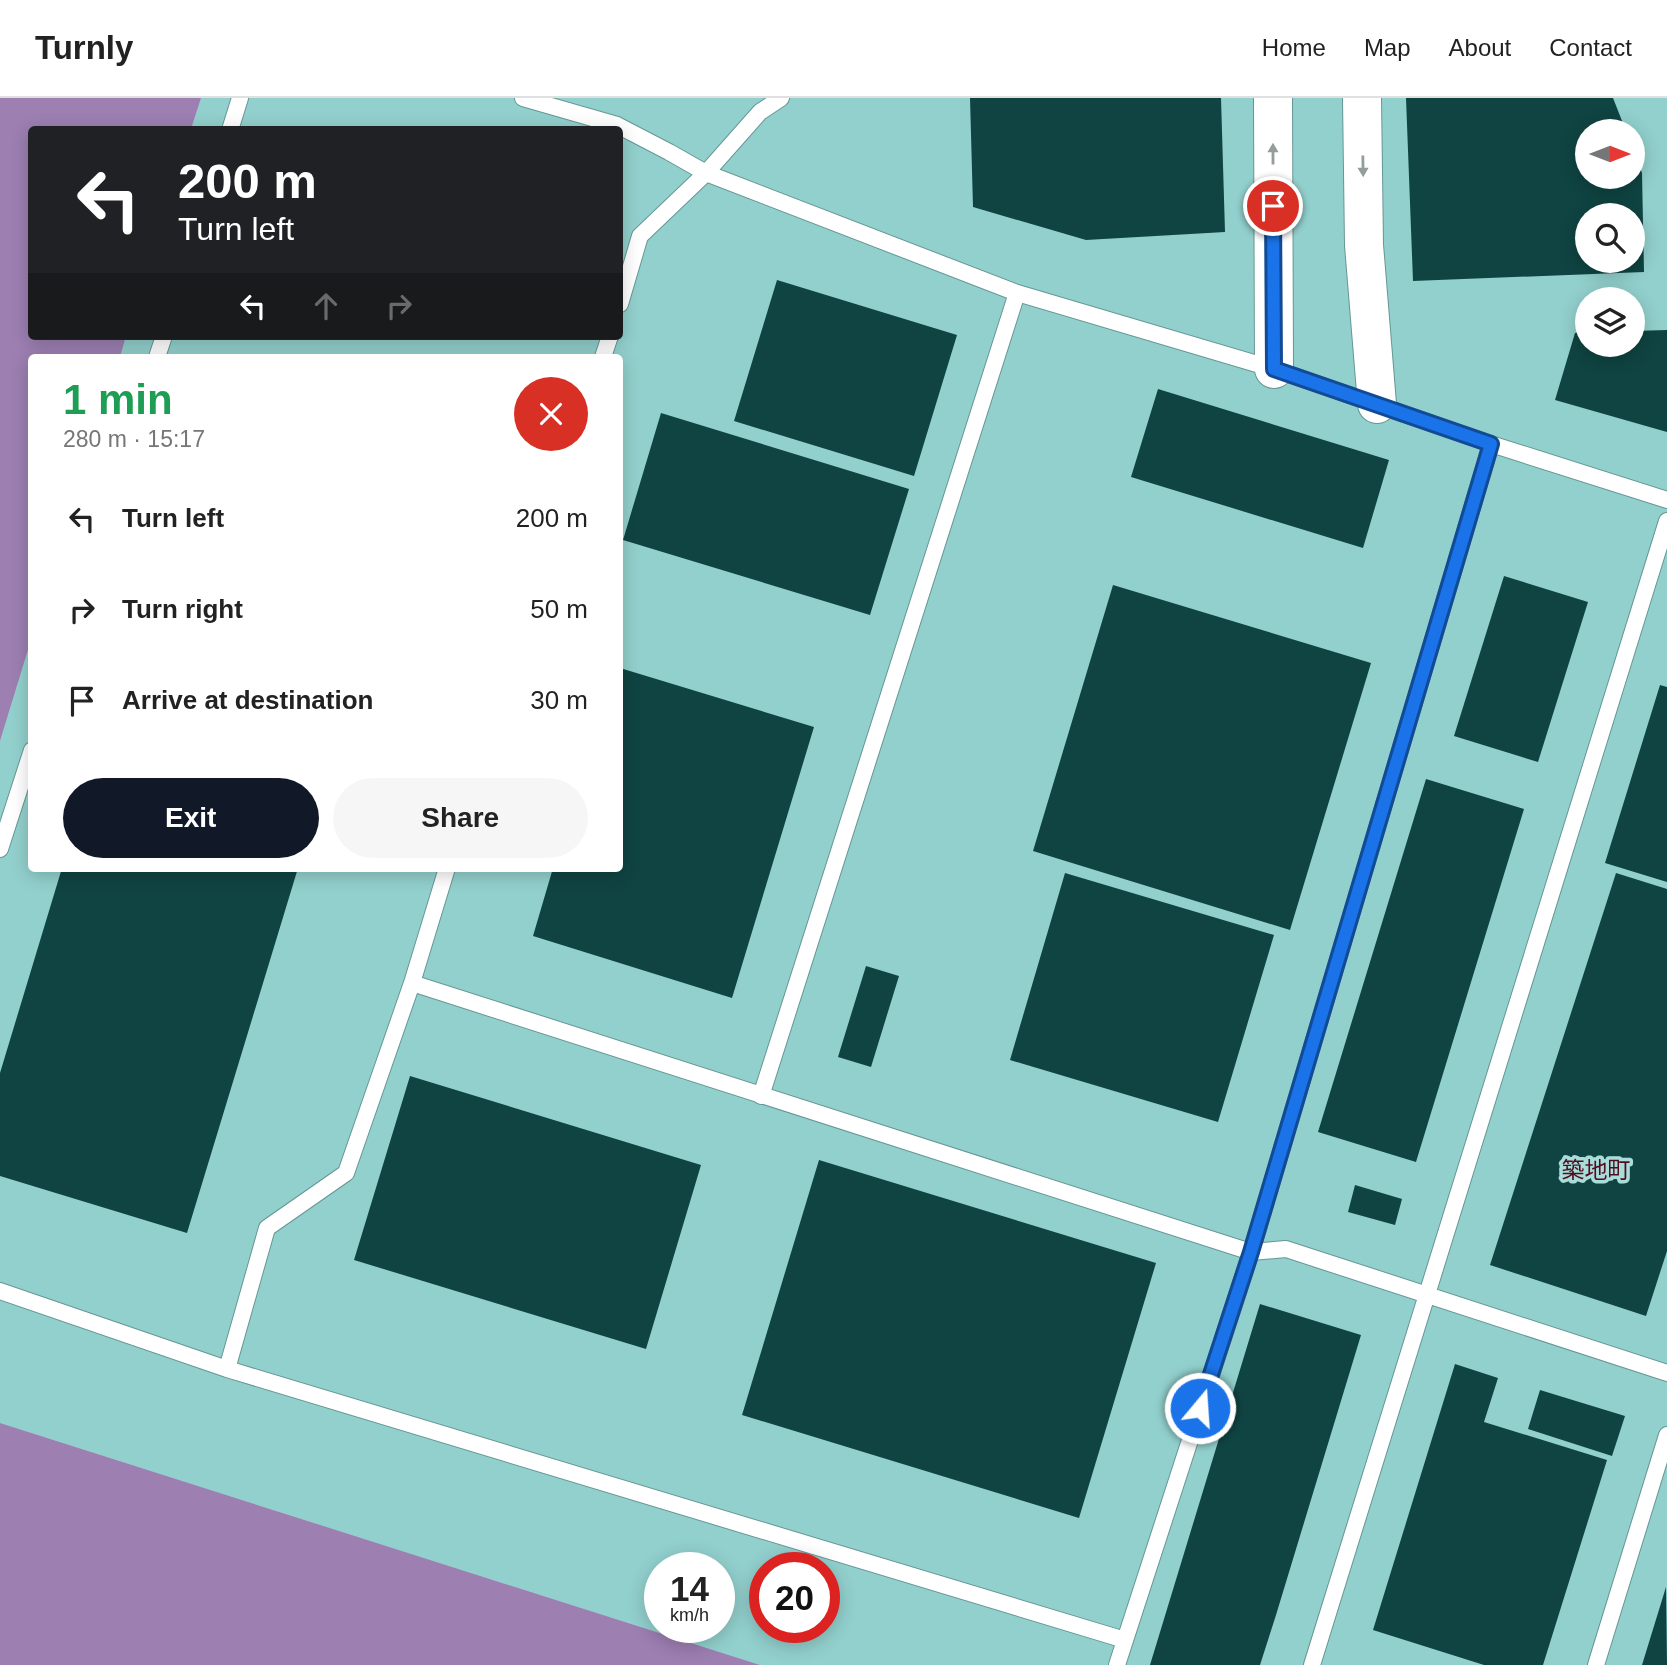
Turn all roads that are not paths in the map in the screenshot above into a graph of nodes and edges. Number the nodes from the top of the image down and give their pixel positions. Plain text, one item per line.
1 (240, 98) edge
2 (523, 98) edge
3 (782, 98) edge
4 (1273, 98) edge
5 (1362, 98) edge
6 (231, 126) edge
7 (619, 126) edge
8 (623, 128) edge
9 (706, 173) junction
10 (1017, 293) junction
11 (623, 294) edge
12 (1274, 369) junction
13 (1377, 404) junction
14 (1491, 444) junction
15 (1667, 500) edge
16 (1667, 521) edge
17 (28, 762) edge
18 (0, 849) edge
19 (446, 872) edge
20 (412, 983) junction
21 (761, 1096) junction
22 (1251, 1252) junction
23 (0, 1291) edge
24 (1427, 1295) junction
25 (227, 1370) junction
26 (1667, 1373) edge
27 (1667, 1435) edge
28 (1125, 1640) junction
29 (1117, 1665) edge
30 (1312, 1665) edge
31 (1596, 1665) edge

1 - 6 lane
2 - 7 lane
3 - 9 lane
12 -> 4 street
5 -> 13 street
8 - 9 lane
9 - 10 lane
9 - 11 lane
10 - 12 lane
10 - 21 lane
12 - 13 lane
13 - 14 lane
14 - 15 lane
14 - 22 lane
16 - 24 lane
17 - 18 lane
19 - 20 lane
20 - 21 lane
20 - 25 lane
21 - 22 lane
22 - 24 lane
22 - 28 lane
23 - 25 lane
24 - 26 lane
24 - 30 lane
25 - 28 lane
27 - 31 lane
28 - 29 lane

